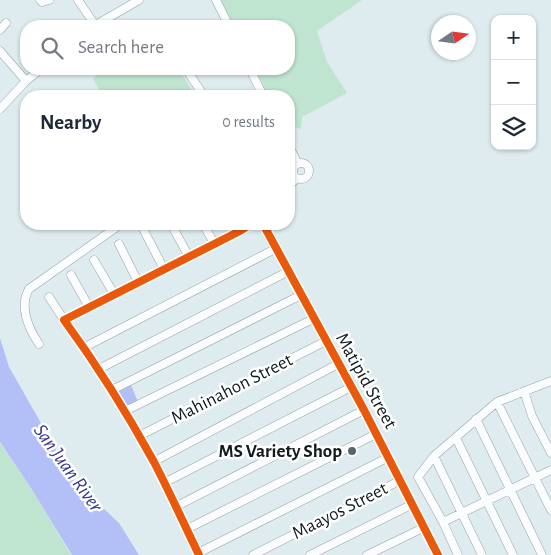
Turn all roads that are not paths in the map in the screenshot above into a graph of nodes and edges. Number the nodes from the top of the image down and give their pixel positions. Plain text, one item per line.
1 (40, 0) edge
2 (49, 0) edge
3 (78, 0) edge
4 (140, 0) edge
5 (216, 0) edge
6 (92, 20) edge
7 (105, 20) edge
8 (226, 20) edge
9 (6, 23) dead end
10 (0, 30) edge
11 (0, 50) edge
12 (20, 74) edge
13 (21, 75) edge
14 (34, 75) edge
15 (190, 75) edge
16 (253, 75) edge
17 (26, 81) junction
18 (200, 90) edge
19 (260, 90) edge
20 (0, 109) edge
21 (295, 158) edge
22 (298, 164) junction
23 (295, 168) edge
24 (295, 174) edge
25 (297, 178) joint
26 (113, 230) edge
27 (144, 230) edge
28 (174, 230) edge
29 (206, 230) edge
30 (241, 230) edge
31 (266, 230) edge
32 (238, 232) joint
33 (214, 243) junction
34 (119, 244) dead end
35 (276, 248) junction
36 (189, 257) junction
37 (94, 260) dead end
38 (164, 269) junction
39 (289, 271) junction
40 (71, 275) dead end
41 (138, 282) junction
42 (114, 294) junction
43 (301, 295) junction
44 (49, 297) dead end
45 (89, 307) junction
46 (313, 319) junction
47 (64, 320) junction
48 (326, 341) junction
49 (38, 344) dead end
50 (85, 348) junction
51 (338, 364) junction
52 (99, 369) junction
53 (551, 381) edge
54 (351, 387) junction
55 (112, 390) junction
56 (524, 391) junction
57 (497, 402) junction
58 (364, 410) junction
59 (125, 411) junction
60 (476, 419) junction
61 (376, 434) junction
62 (138, 436) junction
63 (456, 438) junction
64 (551, 453) edge
65 (434, 456) junction
66 (389, 457) junction
67 (153, 462) junction
68 (551, 470) edge
69 (536, 478) junction
70 (401, 480) junction
71 (164, 483) junction
72 (510, 489) junction
73 (487, 500) junction
74 (413, 504) junction
75 (175, 507) junction
76 (551, 510) edge
77 (462, 514) junction
78 (443, 522) junction
79 (425, 528) junction
80 (187, 529) junction
81 (437, 553) edge
82 (199, 554) edge
83 (253, 555) edge
84 (310, 555) edge
85 (367, 555) edge
86 (428, 555) edge
87 (458, 555) edge
88 (482, 555) edge
89 (513, 555) edge
90 (542, 555) edge

1 - 2 street
3 - 6 street
4 - 7 street
5 - 8 street
9 - 10 street
11 - 12 street
13 - 17 street
14 - 17 street
15 - 18 street
16 - 19 street
17 - 20 street
21 - 22 street
22 - 23 street
22 - 25 street
24 - 25 street
26 - 49 street
27 - 38 street
28 - 36 street
29 - 33 street
30 - 32 street
31 - 35 street, Matipid Street
32 - 33 street
33 - 36 street
34 - 41 street
35 - 39 street, Matipid Street
35 - 50 street
36 - 38 street
37 - 42 street
38 - 41 street
39 - 43 street, Matipid Street
39 - 52 street
40 - 45 street
41 - 42 street
42 - 45 street
43 - 46 street, Matipid Street
43 - 55 street
44 - 47 street
45 - 47 street
46 - 48 street, Matipid Street
46 - 59 street
47 - 50 street
48 - 51 street, Matipid Street
48 - 62 street, Mahinahon Street
50 - 52 street
51 - 54 street, Matipid Street
51 - 67 street
52 - 55 street
53 - 56 street
54 - 58 street, Matipid Street
54 - 71 street
55 - 59 street
56 - 57 street
56 - 64 street
57 - 60 street
57 - 69 street
58 - 61 street, Matipid Street
58 - 75 street
59 - 62 street
60 - 63 street
60 - 72 street
61 - 66 street, Matipid Street
61 - 80 street
62 - 67 street
63 - 65 street
63 - 73 street
65 - 77 street
65 - 78 street
66 - 70 street, Matipid Street
66 - 82 street
67 - 71 street
68 - 69 street
69 - 72 street
69 - 76 street
70 - 74 street, Matipid Street
70 - 83 street, Maayos Street
71 - 75 street
72 - 73 street
72 - 90 street
73 - 77 street
73 - 89 street
74 - 79 street, Matipid Street
74 - 84 street
75 - 80 street
77 - 78 street
77 - 88 street
78 - 87 street
79 - 81 street, Matipid Street
79 - 85 street
80 - 82 street
81 - 86 street

